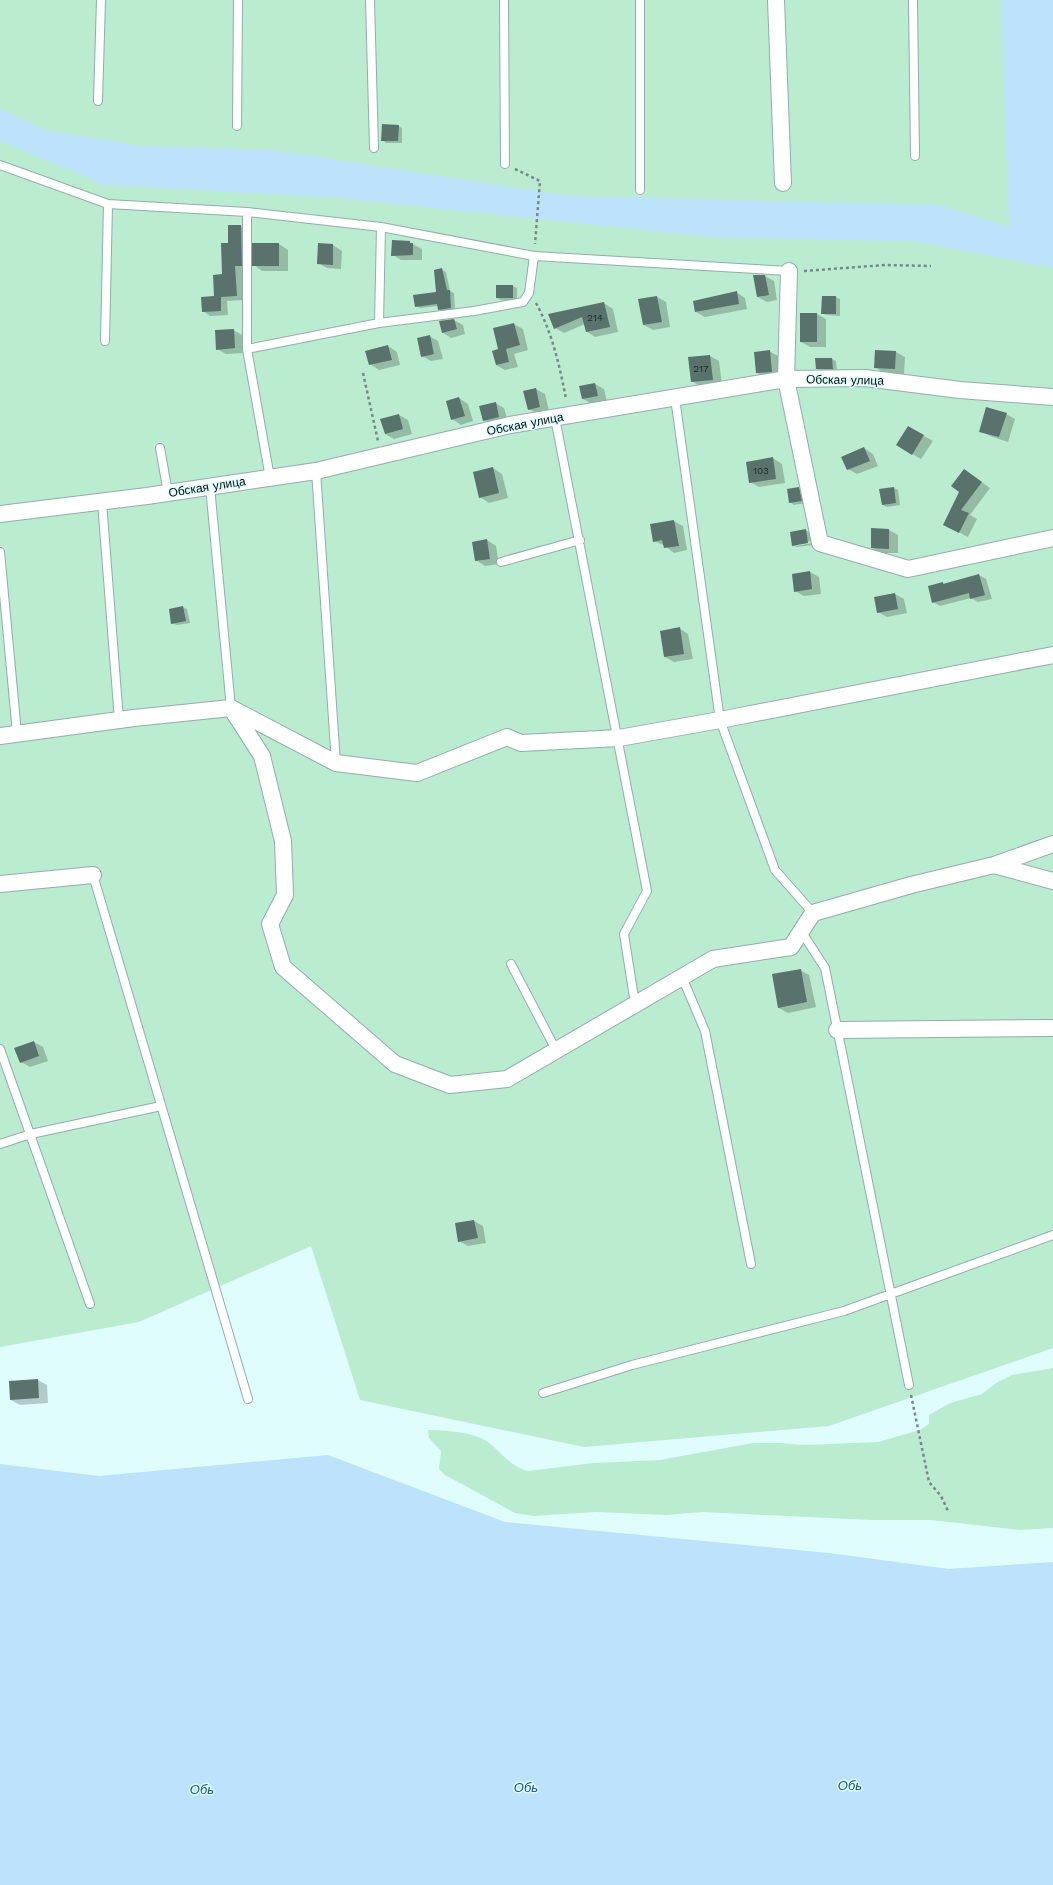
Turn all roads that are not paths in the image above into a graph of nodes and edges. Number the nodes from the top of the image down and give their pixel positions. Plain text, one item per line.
1 (101, 0) edge
2 (238, 0) edge
3 (370, 0) edge
4 (504, 0) edge
5 (640, 0) edge
6 (776, 0) edge
7 (913, 0) edge
8 (98, 101) dead end
9 (237, 126) dead end
10 (374, 148) dead end
11 (915, 156) dead end
12 (0, 164) edge
13 (505, 164) road end
14 (783, 183) dead end
15 (640, 190) dead end
16 (108, 204) junction
17 (247, 212) junction
18 (381, 227) junction
19 (534, 256) junction
20 (789, 271) joint
21 (379, 323) junction
22 (105, 341) dead end
23 (247, 349) junction
24 (786, 379) junction
25 (1053, 397) edge
26 (675, 398) junction
27 (555, 418) junction
28 (160, 448) dead end
29 (316, 471) junction
30 (270, 478) junction
31 (210, 487) junction
32 (168, 493) junction
33 (102, 502) junction
34 (0, 514) edge
35 (1053, 538) edge
36 (580, 540) junction
37 (0, 552) edge
38 (501, 562) dead end
39 (1053, 655) edge
40 (231, 708) junction
41 (119, 720) junction
42 (720, 720) junction
43 (17, 733) junction
44 (0, 736) edge
45 (619, 738) junction
46 (336, 763) junction
47 (1053, 844) edge
48 (994, 865) junction
49 (93, 874) joint
50 (1053, 881) edge
51 (0, 884) edge
52 (813, 913) junction
53 (801, 931) junction
54 (511, 964) dead end
55 (682, 977) junction
56 (635, 1004) junction
57 (1053, 1028) edge
58 (837, 1030) junction
59 (0, 1049) edge
60 (556, 1050) junction
61 (161, 1106) junction
62 (31, 1134) junction
63 (0, 1144) edge
64 (1053, 1235) edge
65 (751, 1264) dead end
66 (890, 1295) junction
67 (90, 1304) dead end
68 (909, 1384) road end
69 (542, 1393) dead end
70 (248, 1399) dead end

1 - 8 lane
2 - 9 lane
3 - 10 lane
4 - 13 lane
5 - 15 lane
6 - 14 street
7 - 11 lane
12 - 16 lane
16 - 17 lane
16 - 22 lane
17 - 18 lane
17 - 23 lane
18 - 19 lane
18 - 21 lane
19 - 20 lane
19 - 21 lane
20 - 24 street
21 - 23 lane
23 - 30 lane
24 - 25 street, Обская улица
24 - 26 street, Обская улица
24 - 35 street
26 - 27 street, Обская улица
26 - 42 lane
27 - 29 street, Обская улица
27 - 36 lane
28 - 32 lane
29 - 30 street, Обская улица
29 - 46 lane
30 - 31 street, Обская улица
31 - 32 street, Обская улица
31 - 40 lane
32 - 33 street, Обская улица
33 - 34 street, Обская улица
33 - 41 lane
36 - 38 lane
36 - 45 lane
37 - 43 lane
39 - 42 street
40 - 41 street
40 - 46 street
40 - 60 street
41 - 43 street
42 - 45 street
42 - 52 lane
43 - 44 street
45 - 46 street
45 - 56 lane
47 - 48 street
48 - 50 street
48 - 52 street
49 - 51 street
49 - 61 lane
52 - 53 street
53 - 55 street
53 - 58 lane
54 - 60 lane
55 - 56 street
55 - 65 lane
56 - 60 street
57 - 58 street
58 - 66 lane
59 - 62 lane
61 - 62 lane
61 - 70 lane
62 - 63 lane
62 - 67 lane
64 - 66 lane
66 - 68 lane
66 - 69 lane

